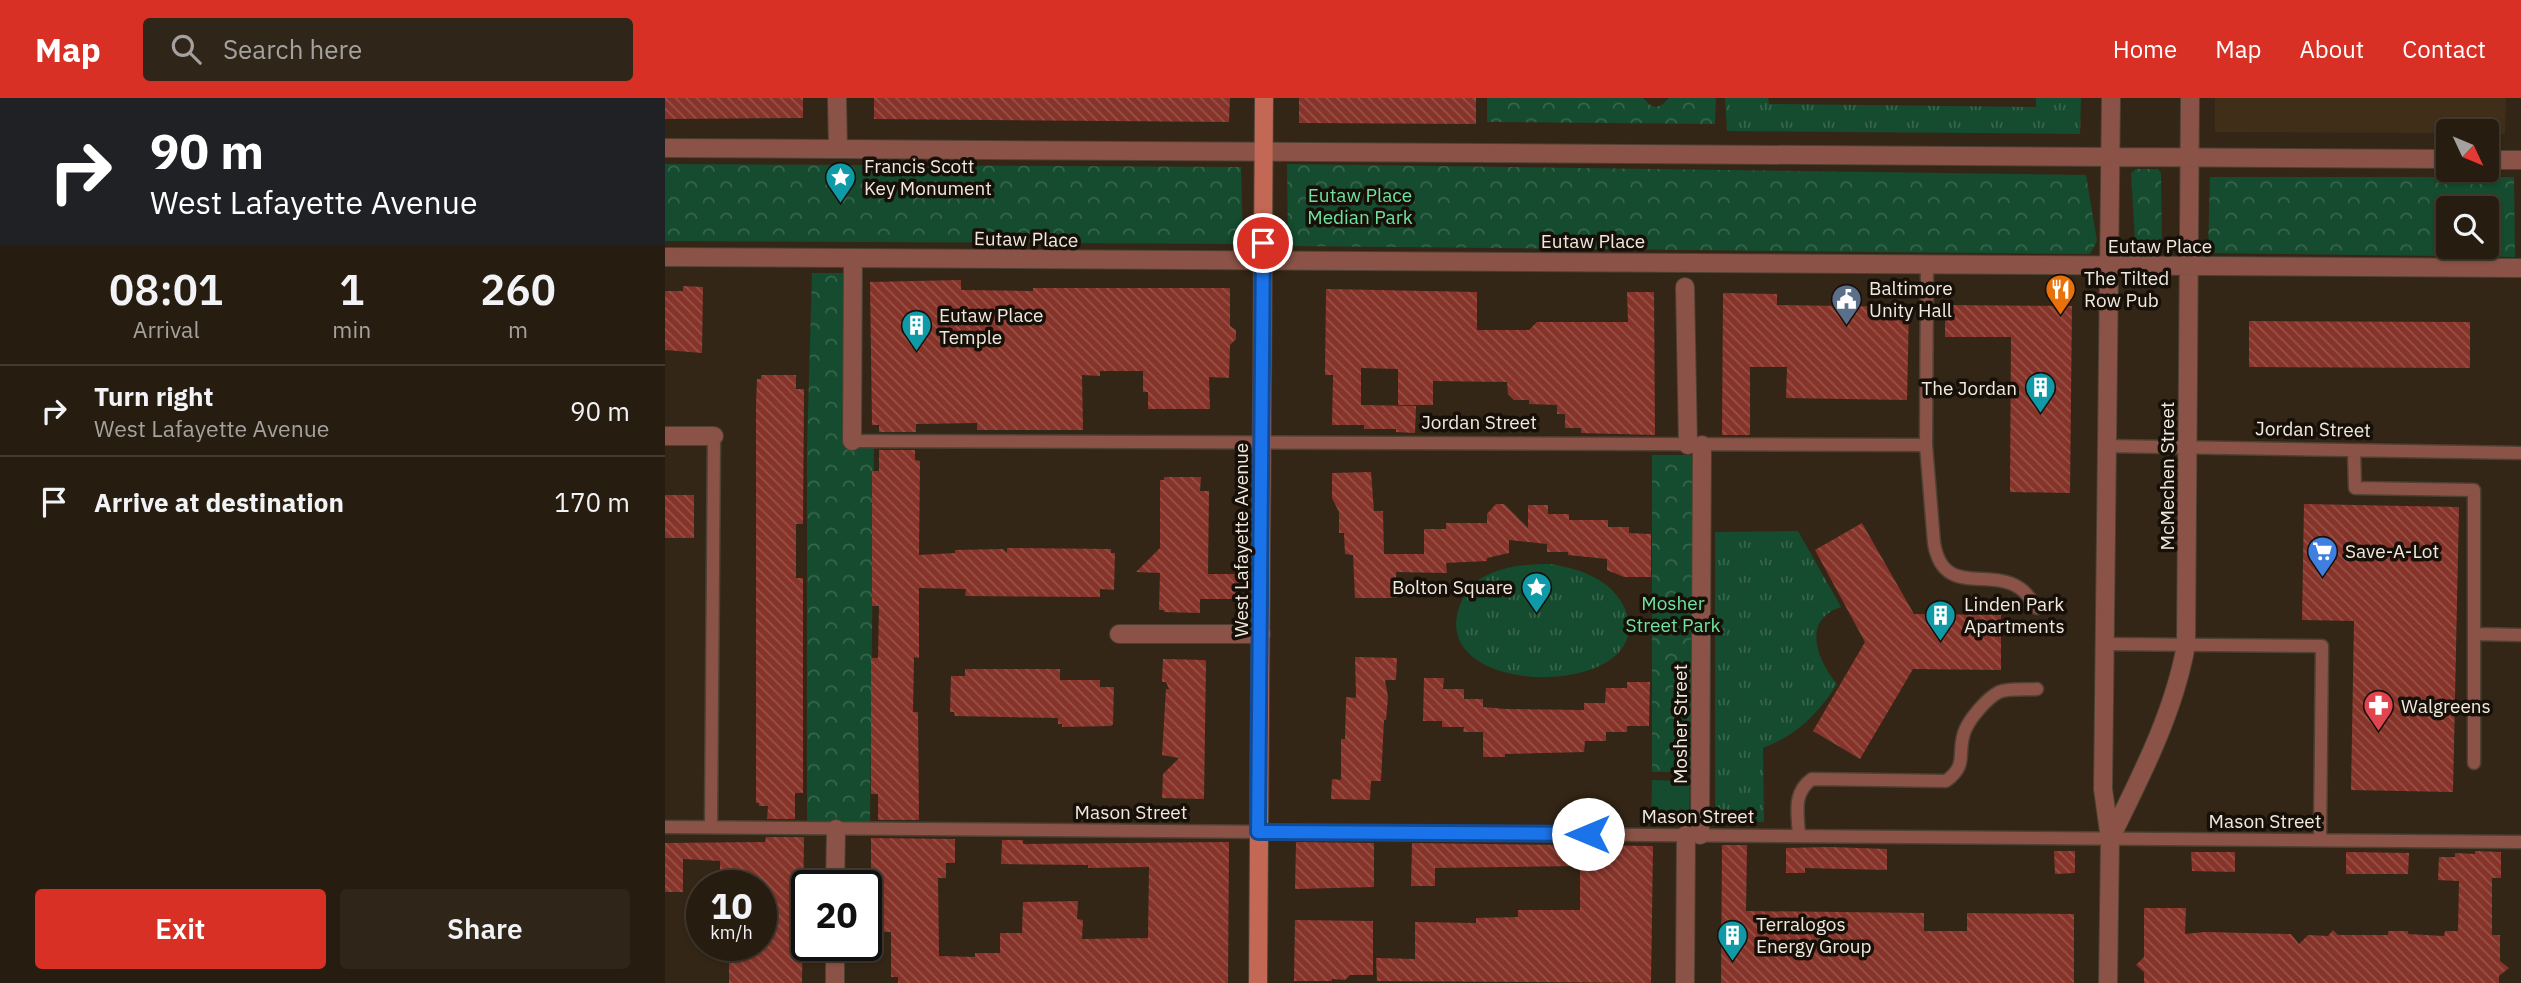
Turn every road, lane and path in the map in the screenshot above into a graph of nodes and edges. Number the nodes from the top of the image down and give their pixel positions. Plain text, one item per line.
1 (837, 98) edge
2 (1264, 98) edge
3 (2111, 98) edge
4 (2190, 98) edge
5 (665, 148) edge
6 (838, 149) junction
7 (1264, 153) junction
8 (2110, 157) junction
9 (2189, 158) junction
10 (2436, 159) edge
11 (2499, 160) edge
12 (2521, 160) edge
13 (665, 257) edge
14 (853, 258) junction
15 (1263, 262) junction
16 (1927, 265) junction
17 (2108, 267) junction
18 (2189, 267) junction
19 (2521, 268) edge
20 (1685, 287) dead end
21 (665, 436) edge
22 (714, 436) joint
23 (852, 441) joint
24 (1262, 442) junction
25 (1695, 445) junction
26 (1926, 445) junction
27 (2105, 446) junction
28 (2189, 448) junction
29 (2354, 451) junction
30 (2521, 453) edge
31 (2037, 608) dead end
32 (1119, 634) dead end
33 (1261, 634) junction
34 (2474, 634) junction
35 (2521, 635) edge
36 (2104, 644) junction
37 (2186, 645) junction
38 (2037, 689) dead end
39 (2474, 764) dead end
40 (665, 827) edge
41 (711, 827) junction
42 (836, 829) junction
43 (1258, 832) junction
44 (1693, 835) junction
45 (1799, 836) junction
46 (2110, 839) junction
47 (2320, 841) junction
48 (2521, 842) edge
49 (835, 870) edge
50 (835, 961) edge
51 (835, 983) edge
52 (1258, 983) edge
53 (1685, 983) edge
54 (2108, 983) edge

1 - 6 street
2 - 7 main road, West Lafayette Avenue
3 - 8 street, McMechen Street
4 - 9 street, McMechen Street
5 - 6 street
6 - 7 street
7 - 8 street
7 - 15 main road, West Lafayette Avenue
8 - 9 street
8 - 17 street, McMechen Street
9 - 10 street
9 - 18 street, McMechen Street
11 - 12 street
13 - 14 street, Eutaw Place
14 - 15 street, Eutaw Place
14 - 23 street
15 - 16 street, Eutaw Place
15 - 24 main road, West Lafayette Avenue
16 - 17 street, Eutaw Place
16 - 26 lane
17 - 18 street, Eutaw Place
17 - 27 street, McMechen Street
18 - 19 street, Eutaw Place
18 - 28 street, McMechen Street
20 - 25 street, Mosher Street
21 - 22 street
22 - 41 lane
23 - 24 lane, Jordan Street
24 - 25 lane, Jordan Street
24 - 33 main road, West Lafayette Avenue
25 - 26 lane, Jordan Street
25 - 44 street, Mosher Street
26 - 31 lane
27 - 28 lane, Jordan Street
27 - 36 street, McMechen Street
28 - 29 lane, Jordan Street
28 - 37 street, McMechen Street
29 - 30 lane, Jordan Street
29 - 34 lane
32 - 33 street
33 - 43 main road, West Lafayette Avenue
34 - 35 lane
34 - 39 lane
36 - 37 lane
36 - 46 street, McMechen Street
37 - 46 street, McMechen Street
37 - 47 lane
38 - 45 lane
40 - 41 lane, Mason Street
41 - 42 lane, Mason Street
42 - 43 lane, Mason Street
42 - 49 street
43 - 44 lane, Mason Street
43 - 52 main road, West Lafayette Avenue
44 - 45 lane, Mason Street
44 - 53 street, Mosher Street
45 - 46 lane, Mason Street
46 - 47 lane, Mason Street
46 - 54 street, McMechen Street
47 - 48 lane, Mason Street
50 - 51 street

